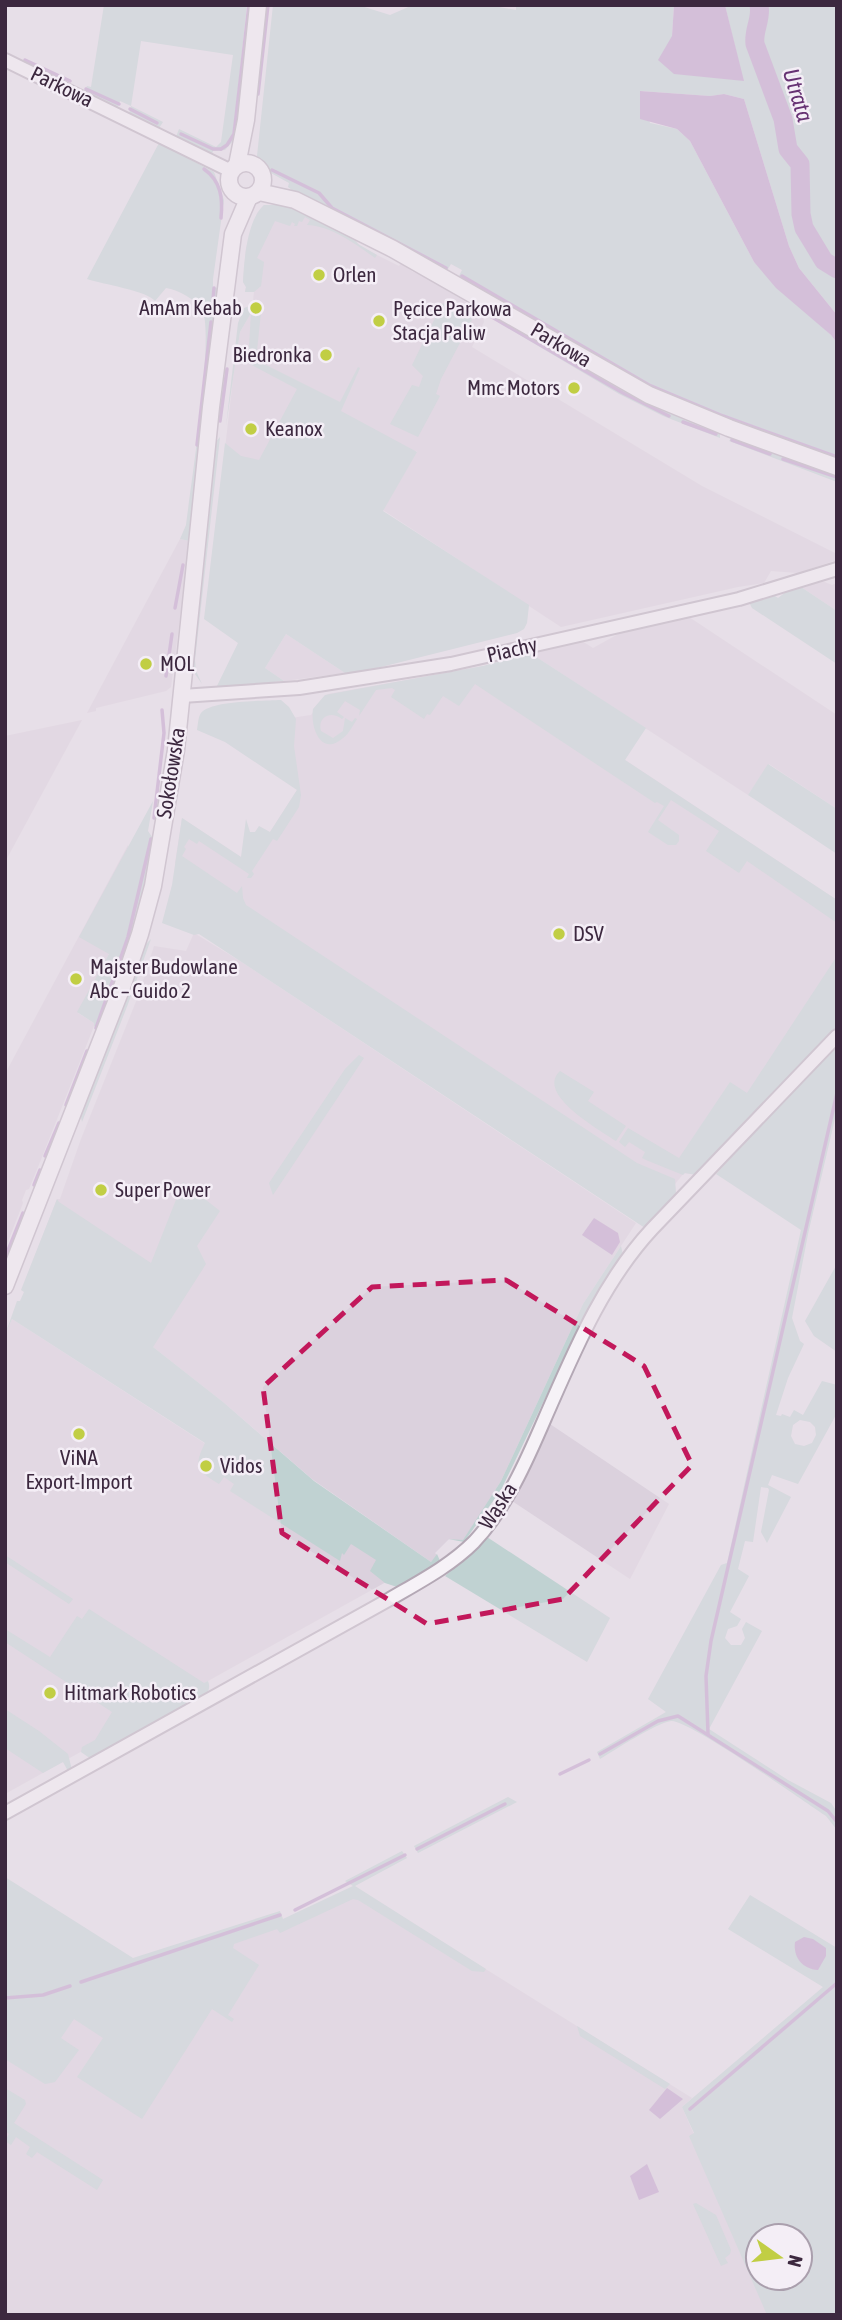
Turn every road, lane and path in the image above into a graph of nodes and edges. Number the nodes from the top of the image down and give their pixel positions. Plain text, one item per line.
1 (258, 5) edge
2 (5, 60) edge
3 (240, 167) junction
4 (257, 189) junction
5 (233, 191) junction
6 (233, 234) junction
7 (837, 467) edge
8 (837, 569) edge
9 (182, 696) junction
10 (837, 1036) edge
11 (5, 1286) edge
12 (5, 1812) edge

1 - 3 street
2 - 3 street, Parkowa
3 - 4 street
3 - 5 street
4 - 5 street
4 - 6 street, Sokołowska
4 - 7 street, Parkowa
5 - 6 street, Sokołowska
6 - 9 street, Sokołowska
8 - 9 street, Piachy
9 - 11 street, Sokołowska
10 - 12 street, Wąska

